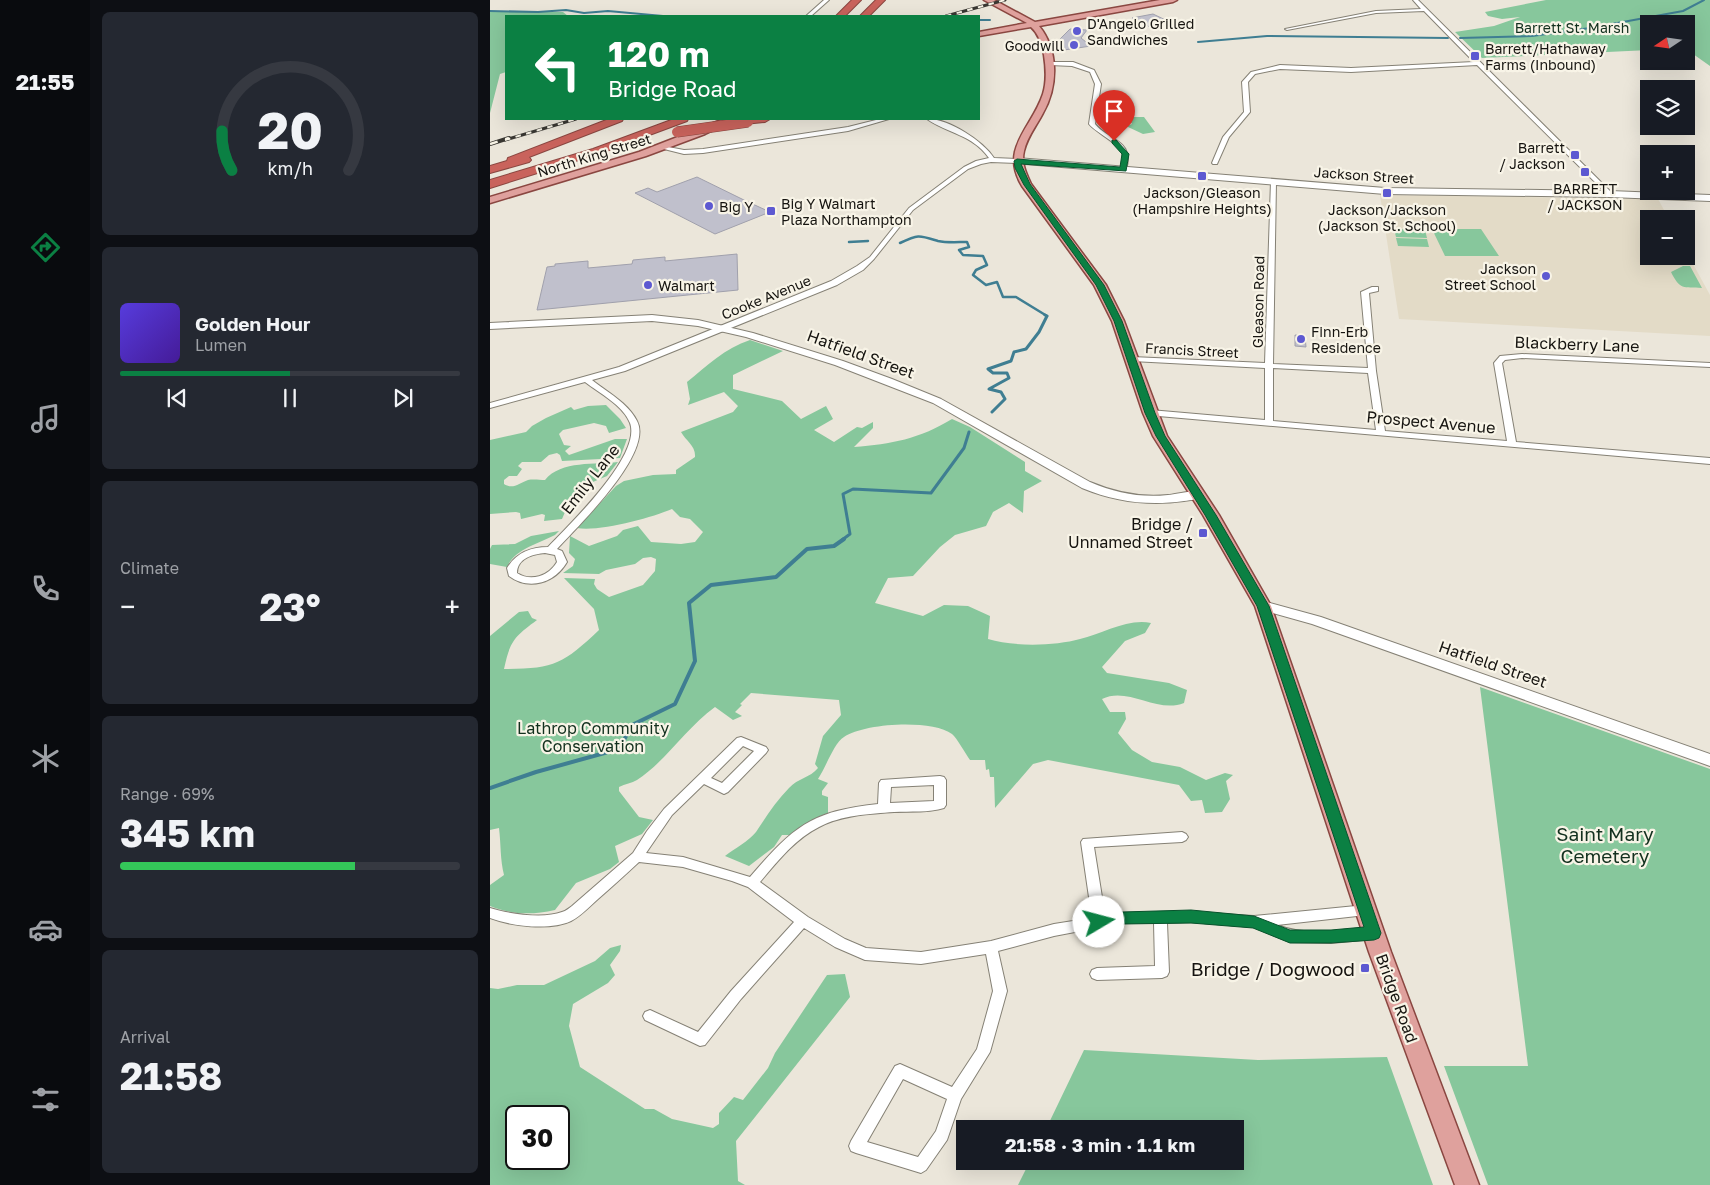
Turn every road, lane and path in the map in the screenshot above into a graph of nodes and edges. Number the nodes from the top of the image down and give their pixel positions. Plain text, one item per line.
1 (827, 0) edge
2 (857, 0) edge
3 (881, 0) edge
4 (988, 0) edge
5 (1173, 0) edge
6 (1415, 0) edge
7 (1425, 10) junction
8 (809, 15) edge
9 (841, 15) edge
10 (865, 15) edge
11 (1035, 26) junction
12 (1287, 29) dead end
13 (980, 36) edge
14 (1050, 63) junction
15 (1478, 63) junction
16 (680, 120) edge
17 (729, 120) edge
18 (759, 120) edge
19 (882, 120) edge
20 (932, 120) edge
21 (621, 123) edge
22 (663, 148) junction
23 (992, 159) junction
24 (1017, 161) junction
25 (1215, 163) dead end
26 (490, 169) edge
27 (1124, 169) junction
28 (1274, 182) junction
29 (490, 185) edge
30 (1610, 194) junction
31 (1710, 198) edge
32 (490, 200) edge
33 (1375, 289) dead end
34 (490, 326) edge
35 (724, 328) junction
36 (1132, 359) junction
37 (1710, 365) edge
38 (1269, 366) junction
39 (1372, 371) junction
40 (587, 380) junction
41 (490, 406) edge
42 (1150, 413) junction
43 (1269, 423) junction
44 (1381, 432) junction
45 (1512, 444) junction
46 (1710, 461) edge
47 (1196, 495) junction
48 (552, 550) junction
49 (1263, 606) junction
50 (1710, 760) edge
51 (703, 779) junction
52 (884, 809) junction
53 (1182, 838) dead end
54 (636, 858) junction
55 (752, 883) junction
56 (1366, 910) junction
57 (490, 913) edge
58 (1160, 917) junction
59 (803, 920) junction
60 (1099, 922) junction
61 (1254, 922) junction
62 (1374, 933) junction
63 (991, 947) junction
64 (1097, 974) dead end
65 (650, 1016) dead end
66 (956, 1096) junction
67 (1467, 1185) edge

1 - 8 street
2 - 9 highway
3 - 10 highway
4 - 11 main road
5 - 11 main road
6 - 7 street
7 - 12 street
7 - 15 street
11 - 13 main road
11 - 14 main road
14 - 24 main road
14 - 27 street
15 - 25 street
15 - 30 street
16 - 29 highway
17 - 22 main road, North King Street
18 - 29 highway, bridge
19 - 22 street
20 - 23 street
21 - 26 highway
22 - 32 main road, North King Street
23 - 24 street, Cooke Avenue
23 - 35 street, Cooke Avenue
24 - 27 street, Jackson Street
24 - 36 main road, Bridge Road
27 - 28 street, Jackson Street
28 - 30 street, Jackson Street
28 - 38 street, Gleason Road
30 - 31 street, Jackson Street
33 - 39 street
34 - 35 street, Hatfield Street
35 - 40 street, Cooke Avenue
35 - 47 street, Hatfield Street
36 - 38 street, Francis Street
36 - 42 main road, Bridge Road
37 - 45 street, Blackberry Lane
38 - 39 street, Francis Street
38 - 43 street, Gleason Road
39 - 44 street
40 - 41 street, Cooke Avenue
40 - 48 street, Emily Lane
42 - 43 street, Prospect Avenue
42 - 47 main road, Bridge Road
43 - 44 street, Prospect Avenue
44 - 45 street, Prospect Avenue
45 - 46 street, Prospect Avenue
47 - 49 main road, Bridge Road
48 - 48 street
49 - 50 street, Hatfield Street
49 - 56 main road, Bridge Road
51 - 51 street
51 - 54 street
52 - 52 street
52 - 55 street
53 - 60 street
54 - 55 street
54 - 57 street
55 - 59 street
56 - 61 street
56 - 62 main road, Bridge Road
58 - 60 street
58 - 61 street
58 - 64 street
59 - 63 street
59 - 65 street
60 - 63 street
61 - 62 street
62 - 67 main road, Bridge Road
63 - 66 street
66 - 66 street

